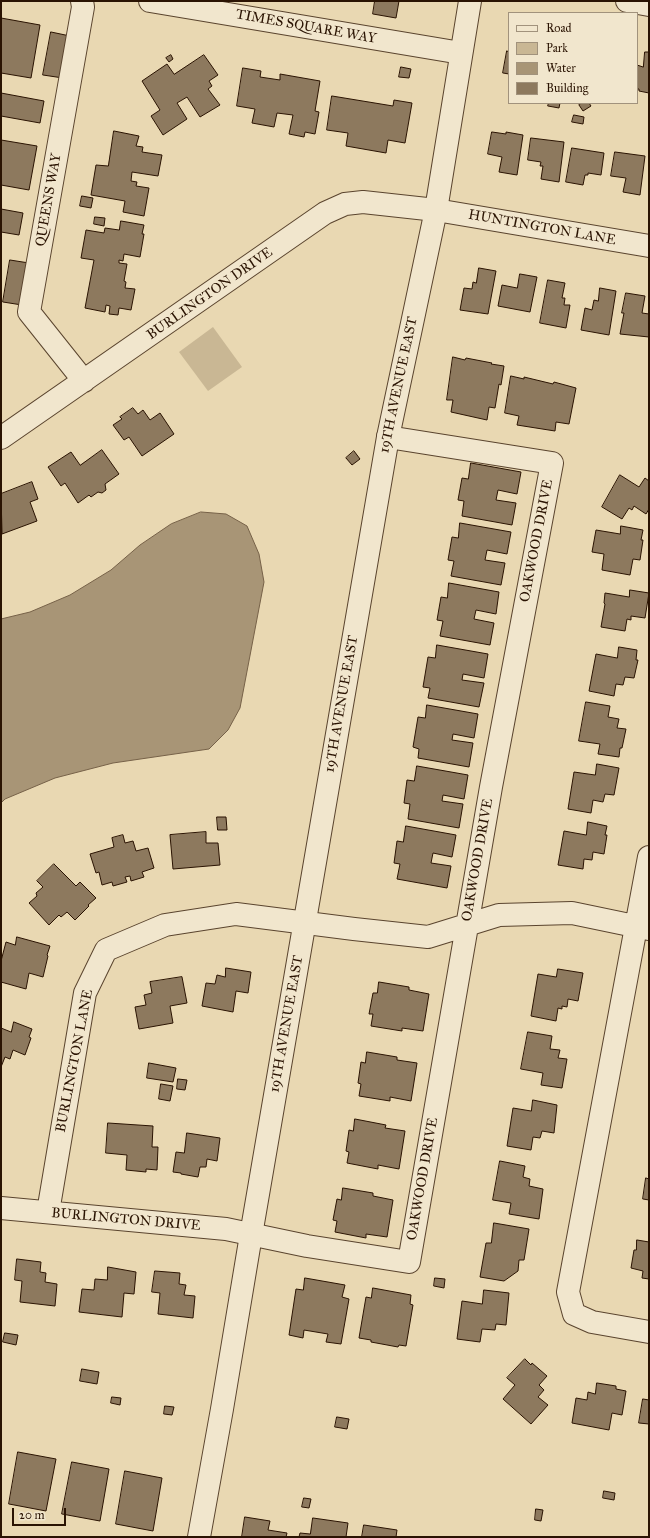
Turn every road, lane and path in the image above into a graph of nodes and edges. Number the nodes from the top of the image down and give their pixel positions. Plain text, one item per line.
1 (82, 1) edge
2 (150, 1) edge
3 (470, 1) edge
4 (627, 1) edge
5 (649, 5) edge
6 (461, 53) junction
7 (436, 210) junction
8 (649, 246) edge
9 (84, 381) junction
10 (388, 437) junction
11 (1, 438) edge
12 (649, 857) edge
13 (304, 923) junction
14 (467, 925) junction
15 (643, 927) edge
16 (1, 1208) edge
17 (48, 1212) junction
18 (251, 1235) junction
19 (649, 1332) edge
20 (199, 1537) edge

1 - 9 street, QUEENS WAY
2 - 6 street, TIMES SQUARE WAY
3 - 6 street, 19TH AVENUE EAST
4 - 5 street
6 - 7 street, 19TH AVENUE EAST
7 - 8 street, HUNTINGTON LANE
7 - 9 street, BURLINGTON DRIVE
7 - 10 street, 19TH AVENUE EAST
9 - 11 street, BURLINGTON DRIVE
10 - 13 street, 19TH AVENUE EAST
10 - 14 street, OAKWOOD DRIVE
12 - 15 street
13 - 14 street, BURLINGTON LANE
13 - 17 street, BURLINGTON LANE
13 - 18 street, 19TH AVENUE EAST
14 - 15 street, BURLINGTON LANE
14 - 18 street, OAKWOOD DRIVE
15 - 19 street
16 - 17 street, BURLINGTON DRIVE
17 - 18 street, BURLINGTON DRIVE
18 - 20 street, 19TH AVENUE EAST

